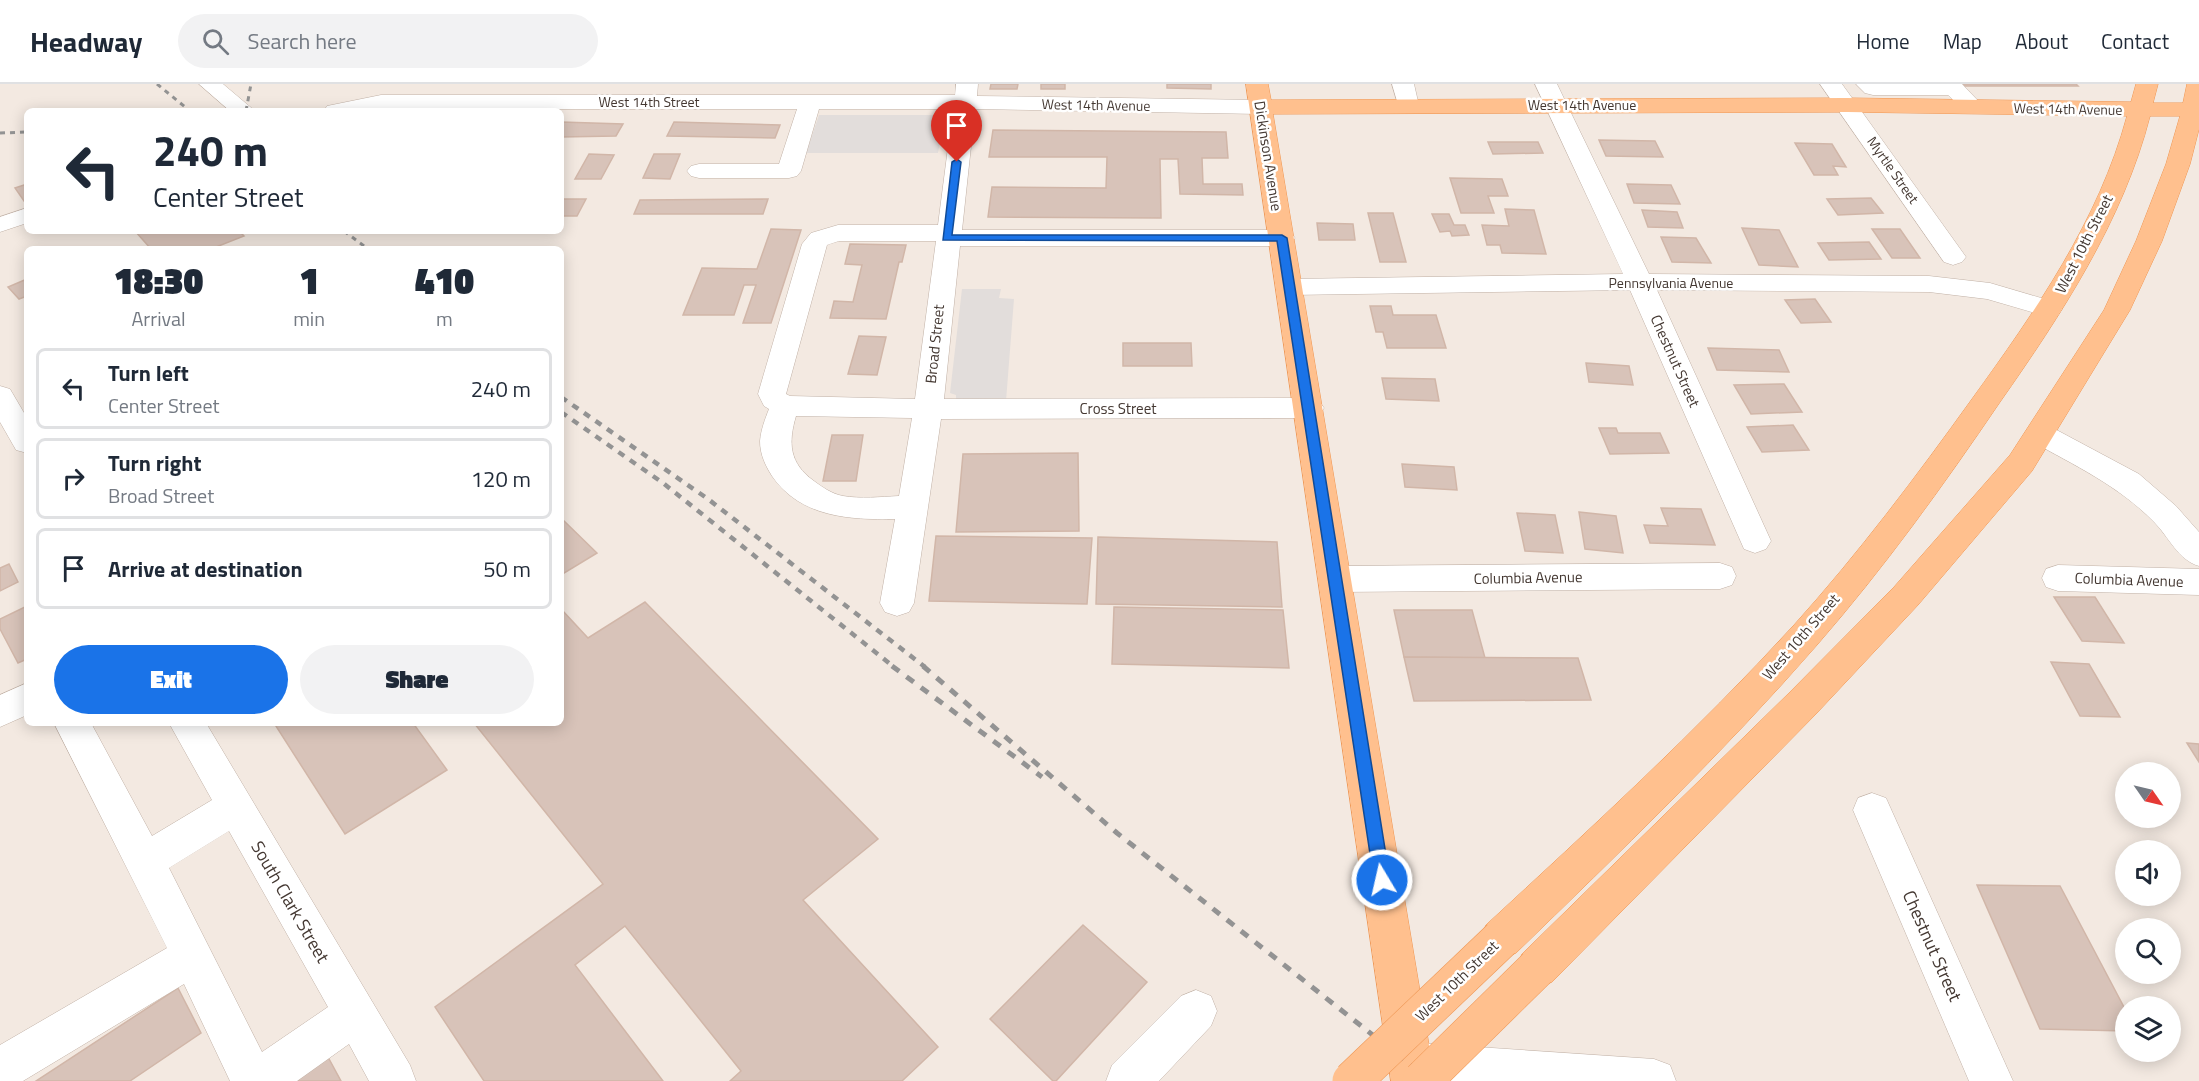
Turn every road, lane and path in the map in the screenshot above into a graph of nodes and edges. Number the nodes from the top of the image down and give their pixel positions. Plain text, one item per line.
1 (210, 84) edge
2 (1403, 84) edge
3 (1831, 84) edge
4 (1866, 84) edge
5 (630, 93) edge
6 (674, 93) edge
7 (860, 93) edge
8 (966, 93) edge
9 (1551, 94) edge
10 (1259, 96) edge
11 (2144, 97) edge
12 (492, 100) edge
13 (2197, 101) edge
14 (810, 102) junction
15 (1847, 105) junction
16 (1408, 106) junction
17 (1973, 107) junction
18 (240, 108) edge
19 (350, 108) edge
20 (699, 171) dead end
21 (24, 216) edge
22 (0, 225) edge
23 (947, 236) junction
24 (1282, 238) junction
25 (1953, 256) dead end
26 (1640, 282) junction
27 (1289, 287) junction
28 (2049, 309) junction
29 (784, 406) junction
30 (1309, 408) junction
31 (928, 409) junction
32 (2041, 434) junction
33 (912, 508) junction
34 (1755, 541) dead end
35 (2199, 554) edge
36 (1720, 576) dead end
37 (2058, 578) dead end
38 (1336, 579) junction
39 (2199, 582) edge
40 (897, 603) dead end
41 (24, 700) edge
42 (0, 712) edge
43 (74, 726) edge
44 (189, 726) edge
45 (234, 807) junction
46 (1872, 810) dead end
47 (145, 861) junction
48 (192, 956) junction
49 (1196, 1011) dead end
50 (355, 1014) junction
51 (0, 1070) edge
52 (1415, 1076) edge
53 (253, 1081) edge
54 (259, 1081) edge
55 (394, 1081) edge
56 (1128, 1081) edge
57 (1352, 1081) edge
58 (1654, 1081) edge
59 (1991, 1081) edge

1 - 18 street
2 - 16 street
3 - 15 street, Myrtle Street
4 - 17 street
5 - 6 street, West 14th Street
5 - 12 street, West 14th Street
6 - 14 street, West 14th Street
7 - 8 street, West 14th Street
7 - 14 street, West 14th Street
8 - 10 street, West 14th Avenue
8 - 23 street, Broad Street
9 - 15 main road, West 14th Avenue
9 - 16 main road, West 14th Avenue
9 - 26 street, Chestnut Street
10 - 16 main road, West 14th Avenue
10 - 24 main road, Dickinson Avenue
11 - 13 main road, West 14th Avenue
11 - 17 main road, West 14th Avenue
11 - 28 main road, West 10th Street
12 - 19 street, West 14th Street
13 - 32 main road
14 - 20 street
15 - 17 main road, West 14th Avenue
15 - 25 street, Myrtle Street
21 - 22 street
23 - 24 street
23 - 29 street
23 - 31 street, Broad Street
24 - 27 main road, Dickinson Avenue
26 - 27 street, Pennsylvania Avenue
26 - 28 street, Pennsylvania Avenue
26 - 34 street, Chestnut Street
27 - 30 main road, Dickinson Avenue
28 - 57 main road, West 10th Street, bridge
29 - 31 street, Cross Street
29 - 33 street
30 - 31 street, Cross Street
30 - 38 main road, Dickinson Avenue
31 - 33 street, Broad Street
32 - 35 street
32 - 52 main road, bridge
33 - 40 street, Broad Street
36 - 38 street, Columbia Avenue
37 - 39 street, Columbia Avenue
38 - 52 main road, Dickinson Avenue
41 - 42 street
43 - 47 street
44 - 45 street, South Clark Street
45 - 47 street
45 - 50 street, South Clark Street
46 - 59 street, Chestnut Street
47 - 48 street
48 - 51 street
48 - 53 street
49 - 56 street
50 - 54 street
50 - 55 street, South Clark Street
52 - 58 street

